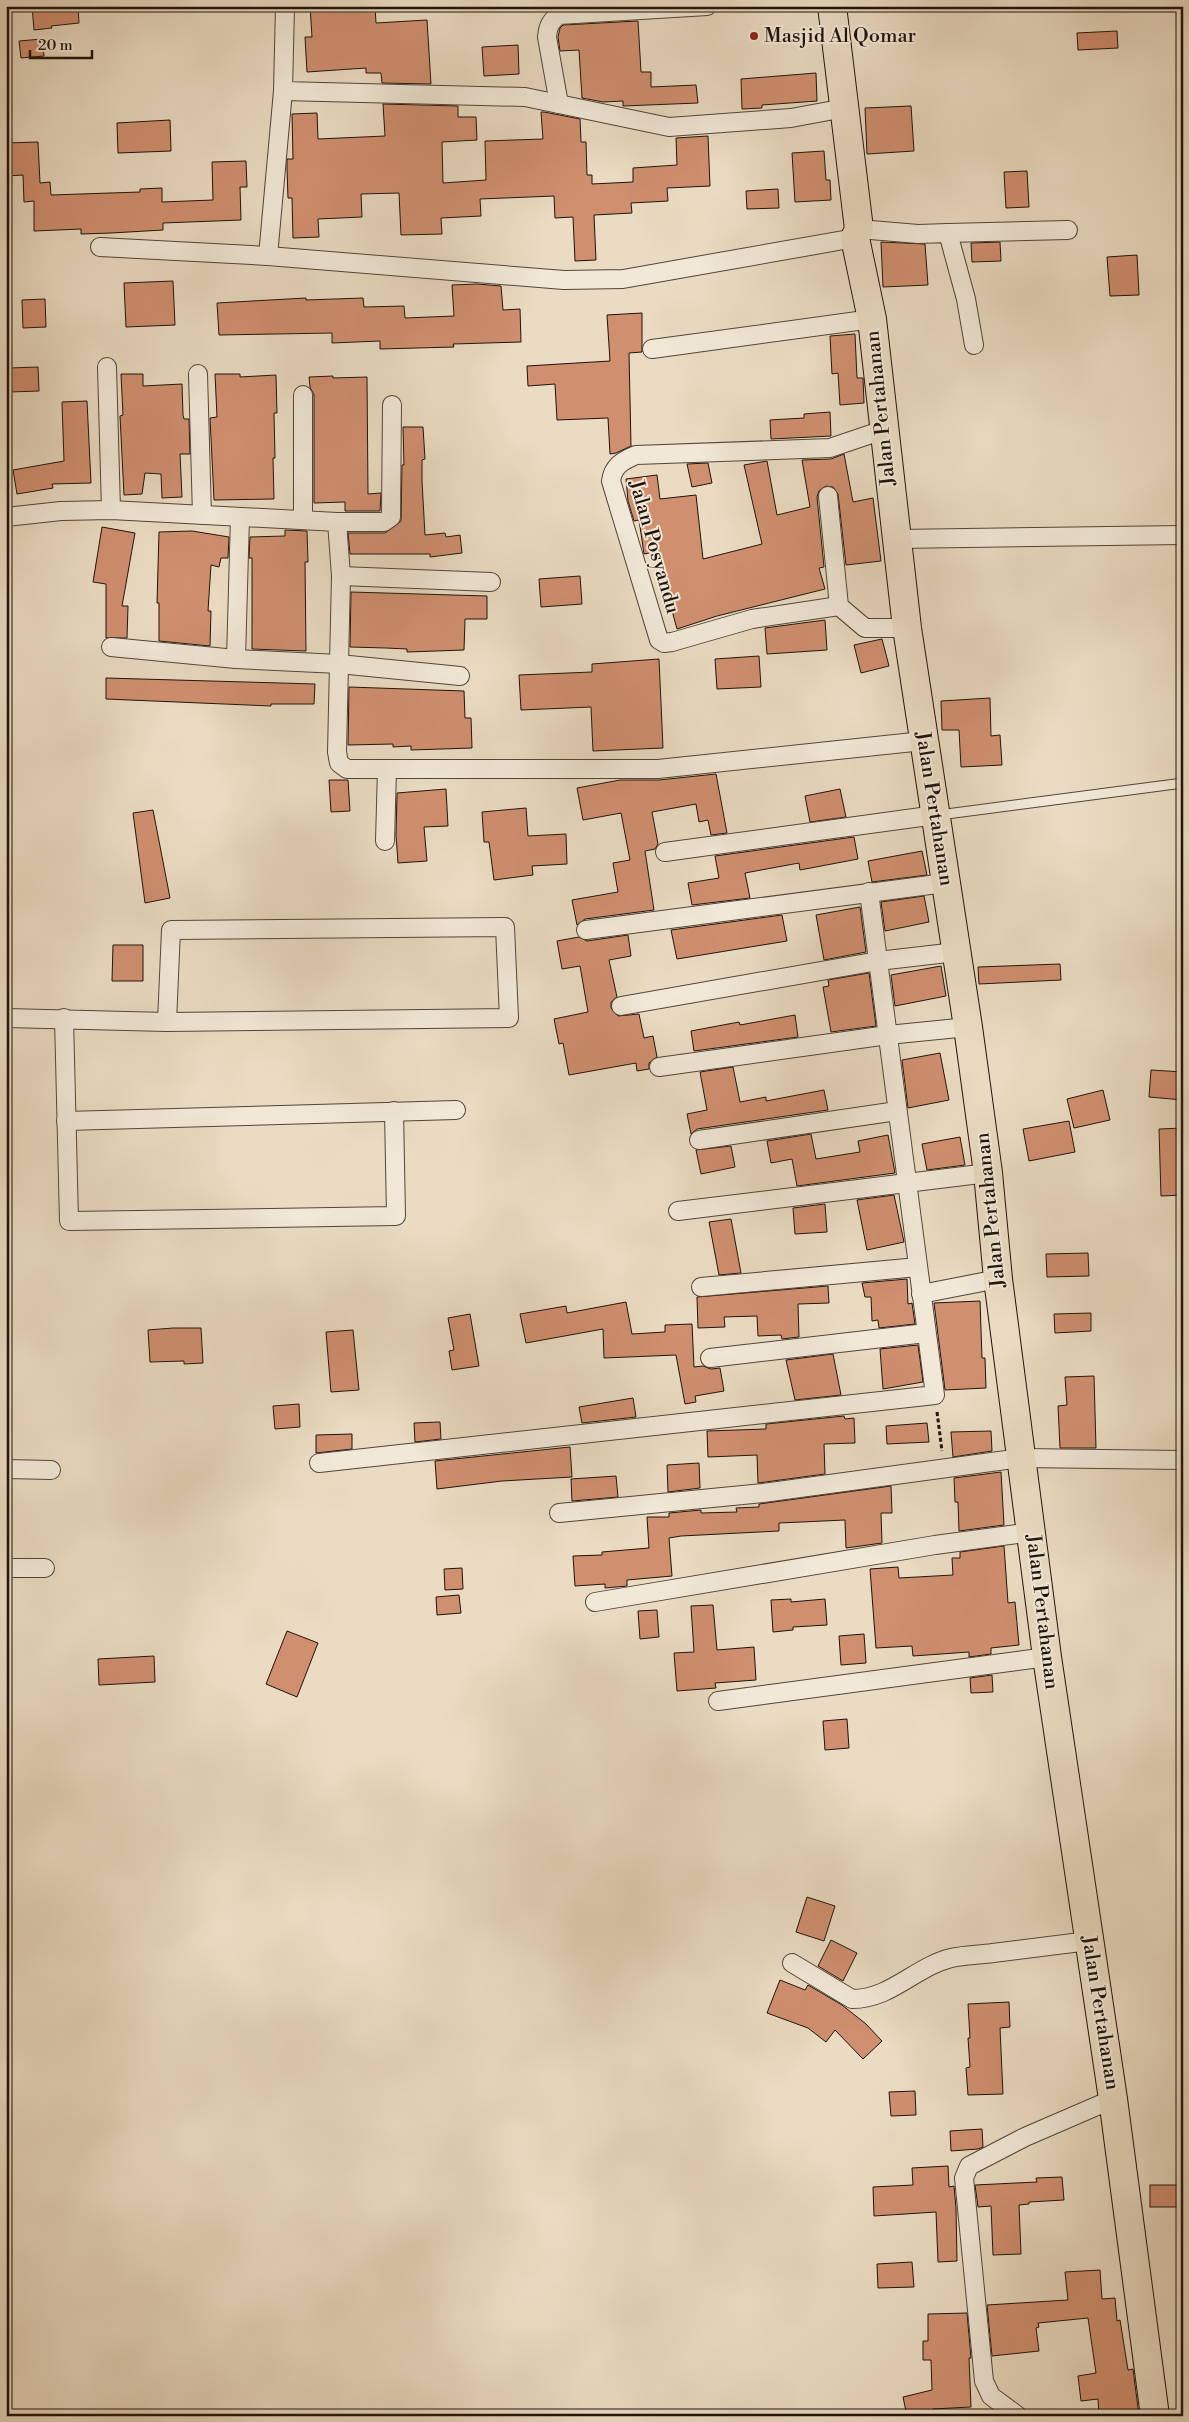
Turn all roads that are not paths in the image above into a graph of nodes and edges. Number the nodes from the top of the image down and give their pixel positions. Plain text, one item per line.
1 (285, 6) edge
2 (707, 6) edge
3 (832, 6) edge
4 (283, 90) junction
5 (559, 104) junction
6 (845, 108) junction
7 (1068, 230) dead end
8 (948, 233) junction
9 (857, 234) junction
10 (100, 247) dead end
11 (268, 256) junction
12 (872, 319) junction
13 (974, 345) dead end
14 (652, 349) dead end
15 (107, 367) dead end
16 (198, 374) dead end
17 (303, 395) dead end
18 (392, 406) dead end
19 (886, 430) junction
20 (828, 496) dead end
21 (112, 510) junction
22 (202, 515) junction
23 (6, 517) edge
24 (240, 517) junction
25 (303, 520) junction
26 (337, 522) junction
27 (1183, 535) edge
28 (896, 539) junction
29 (341, 576) junction
30 (491, 582) dead end
31 (839, 606) junction
32 (907, 628) junction
33 (111, 647) dead end
34 (236, 659) junction
35 (339, 664) junction
36 (460, 676) dead end
37 (923, 741) junction
38 (387, 769) junction
39 (1183, 783) edge
40 (936, 815) junction
41 (385, 841) dead end
42 (665, 852) dead end
43 (945, 883) junction
44 (869, 892) junction
45 (586, 930) dead end
46 (956, 952) junction
47 (878, 961) junction
48 (621, 1006) dead end
49 (6, 1018) edge
50 (64, 1018) junction
51 (167, 1022) junction
52 (968, 1027) junction
53 (888, 1035) junction
54 (659, 1067) dead end
55 (456, 1110) dead end
56 (394, 1111) junction
57 (897, 1111) junction
58 (66, 1121) junction
59 (699, 1140) dead end
60 (988, 1173) junction
61 (907, 1182) junction
62 (678, 1210) dead end
63 (918, 1267) junction
64 (998, 1279) junction
65 (701, 1287) dead end
66 (921, 1294) junction
67 (926, 1333) junction
68 (710, 1358) dead end
69 (1021, 1458) junction
70 (1183, 1460) edge
71 (319, 1464) dead end
72 (6, 1469) edge
73 (51, 1470) dead end
74 (559, 1513) dead end
75 (1032, 1532) junction
76 (6, 1568) edge
77 (45, 1568) dead end
78 (595, 1602) dead end
79 (1047, 1657) junction
80 (718, 1701) dead end
81 (1089, 1941) junction
82 (792, 1963) dead end
83 (1113, 2099) junction
84 (1018, 2416) edge
85 (1155, 2416) edge

1 - 4 street
2 - 5 street
3 - 6 main road, Jalan Pertahanan
4 - 5 street
4 - 11 street
5 - 6 street
6 - 9 main road, Jalan Pertahanan
7 - 8 street
8 - 9 street
8 - 13 street
9 - 11 street
9 - 12 main road, Jalan Pertahanan
10 - 11 street
12 - 14 street
12 - 19 main road, Jalan Pertahanan
15 - 21 street
16 - 22 street
17 - 25 street
18 - 26 street
19 - 28 main road, Jalan Pertahanan
19 - 31 street, Jalan Posyandu
20 - 31 street
21 - 22 street
21 - 23 street
22 - 24 street
24 - 25 street
24 - 34 street
25 - 26 street
26 - 29 street
27 - 28 street
28 - 32 main road, Jalan Pertahanan
29 - 30 street
29 - 35 street
31 - 32 street
32 - 37 main road, Jalan Pertahanan
33 - 34 street
34 - 35 street
35 - 36 street
35 - 38 street
37 - 38 street
37 - 40 main road, Jalan Pertahanan
38 - 41 street
39 - 40 lane
40 - 42 street
40 - 43 main road, Jalan Pertahanan
43 - 44 street
43 - 46 main road, Jalan Pertahanan
44 - 45 street
44 - 47 street
46 - 47 street
46 - 52 main road, Jalan Pertahanan
47 - 48 street
47 - 53 street
49 - 50 street
50 - 51 street
50 - 58 street
51 - 51 street
52 - 53 street
52 - 60 main road, Jalan Pertahanan
53 - 54 street
53 - 57 street
55 - 56 street
56 - 58 street
56 - 58 street
57 - 59 street
57 - 61 street
60 - 61 street
60 - 64 main road, Jalan Pertahanan
61 - 62 street
61 - 63 street
63 - 65 street
63 - 66 street
64 - 66 street
64 - 69 main road, Jalan Pertahanan
66 - 67 street
67 - 68 street
67 - 71 street
69 - 70 street
69 - 74 street
69 - 75 main road, Jalan Pertahanan
72 - 73 street
75 - 78 street
75 - 79 main road, Jalan Pertahanan
76 - 77 street
79 - 80 street
79 - 81 main road, Jalan Pertahanan
81 - 82 street
81 - 83 main road, Jalan Pertahanan
83 - 84 street
83 - 85 main road, Jalan Pertahanan

